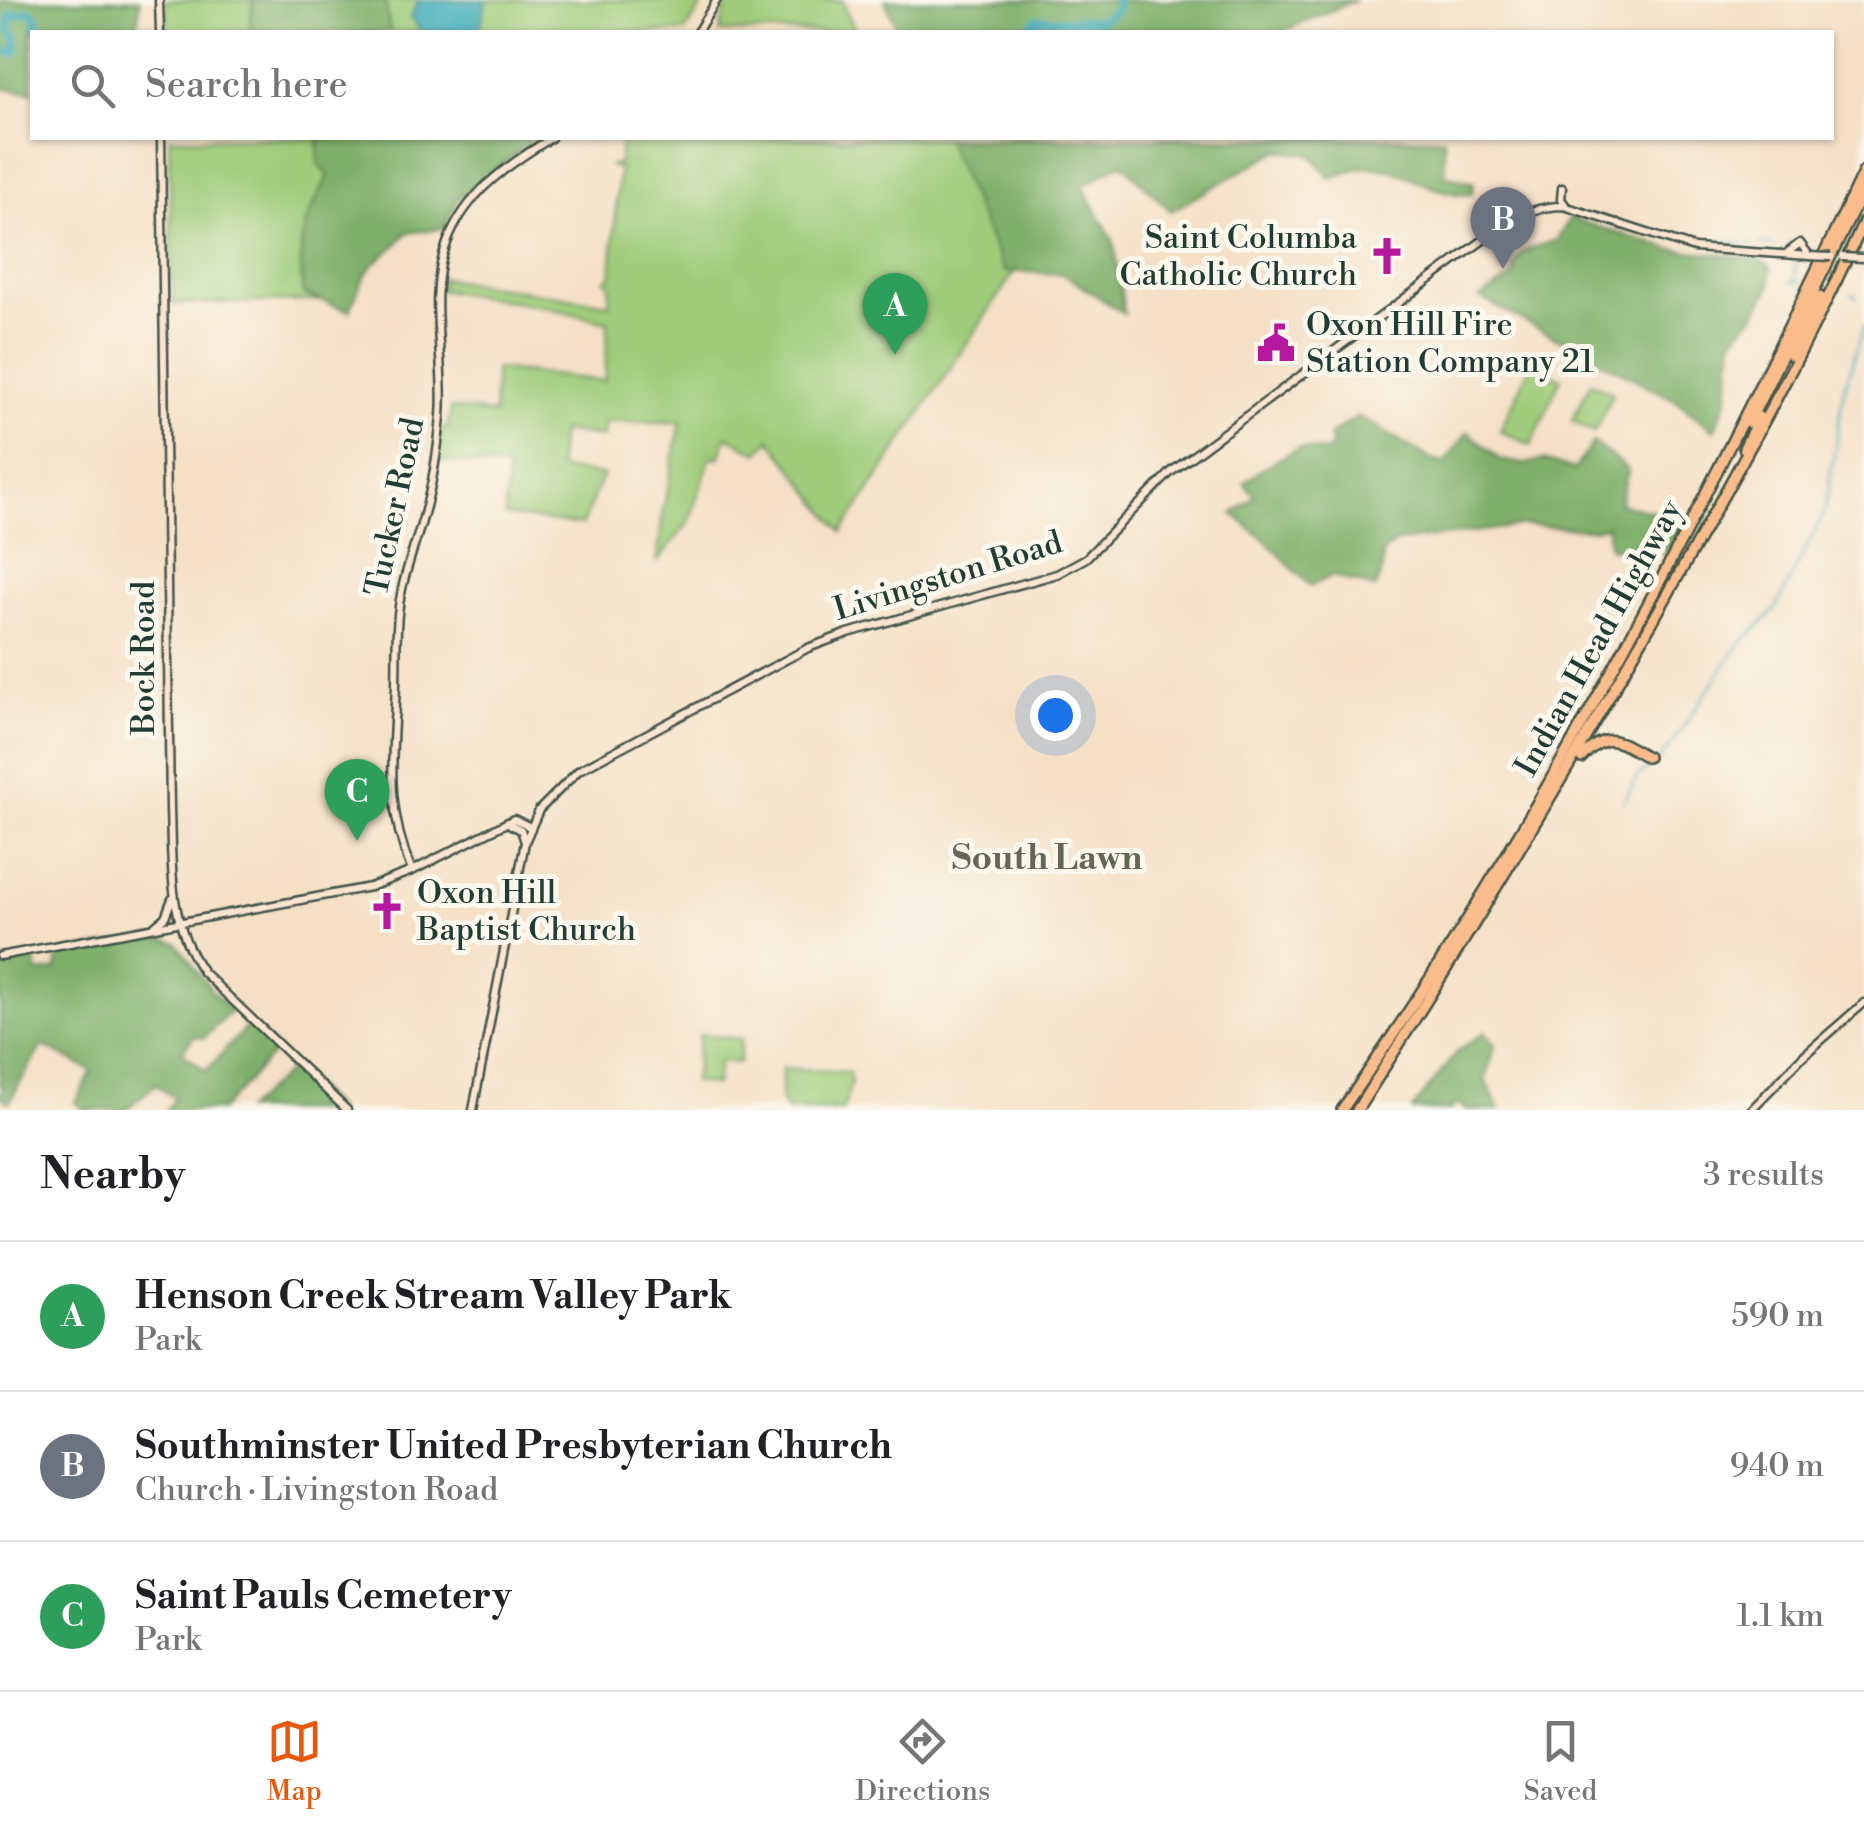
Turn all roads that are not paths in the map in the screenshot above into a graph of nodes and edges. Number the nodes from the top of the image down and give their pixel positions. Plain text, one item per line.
1 (159, 0) edge
2 (717, 0) edge
3 (160, 30) edge
4 (698, 30) edge
5 (161, 140) edge
6 (549, 140) edge
7 (1864, 171) edge
8 (1562, 188) dead end
9 (1864, 189) edge
10 (1864, 204) edge
11 (1567, 207) junction
12 (1864, 222) edge
13 (1836, 257) junction
14 (1864, 258) edge
15 (1732, 479) junction
16 (1698, 512) junction
17 (1646, 757) dead end
18 (1564, 780) junction
19 (538, 810) junction
20 (511, 822) junction
21 (530, 827) junction
22 (525, 842) junction
23 (412, 871) junction
24 (173, 893) junction
25 (178, 923) junction
26 (149, 928) junction
27 (0, 956) edge
28 (1864, 1003) edge
29 (347, 1110) edge
30 (473, 1110) edge
31 (1342, 1110) edge
32 (1357, 1110) edge
33 (1751, 1110) edge

1 - 3 main road
2 - 4 main road
5 - 24 main road, Bock Road
6 - 23 main road, Tucker Road
7 - 16 highway, Indian Head Highway
8 - 11 main road
9 - 13 highway
10 - 13 highway
11 - 13 main road, Livingston Road, bridge
11 - 19 main road, Livingston Road
12 - 15 highway, Indian Head Highway
13 - 14 main road, Livingston Road, bridge
13 - 15 highway
13 - 16 highway
15 - 18 highway, Indian Head Highway
16 - 31 highway, Indian Head Highway
17 - 18 highway
18 - 32 highway, Indian Head Highway
19 - 20 main road
19 - 21 main road, Livingston Road
20 - 21 main road
20 - 22 main road
20 - 23 main road
21 - 22 main road, Livingston Road
22 - 30 main road, Livingston Road
23 - 25 main road
24 - 25 main road, Bock Road
24 - 26 main road
25 - 26 main road
25 - 29 main road, Bock Road
26 - 27 main road
28 - 33 main road

